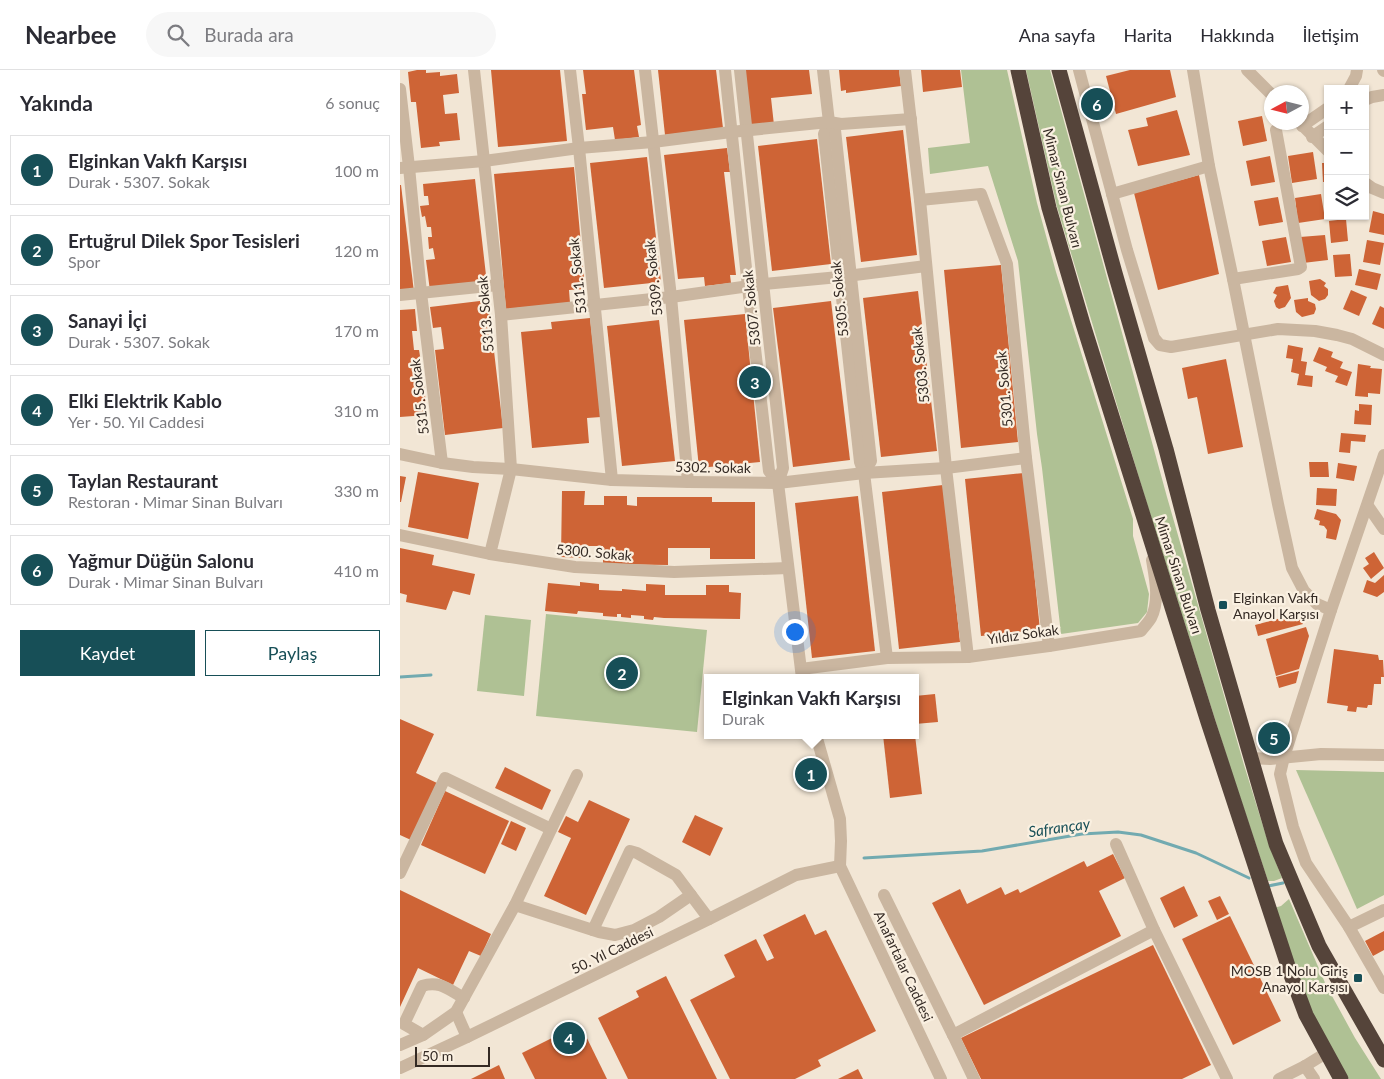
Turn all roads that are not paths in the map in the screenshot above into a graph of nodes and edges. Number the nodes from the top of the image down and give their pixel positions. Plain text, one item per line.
1 (474, 70) edge
2 (570, 70) edge
3 (645, 70) edge
4 (725, 70) edge
5 (740, 70) edge
6 (823, 70) edge
7 (906, 70) edge
8 (1018, 70) edge
9 (1059, 70) edge
10 (1079, 70) edge
11 (1193, 70) edge
12 (1247, 70) edge
13 (1357, 70) edge
14 (1351, 85) edge
15 (1264, 87) edge
16 (400, 89) edge
17 (1384, 95) edge
18 (1369, 98) edge
19 (1324, 111) edge
20 (911, 119) junction
21 (1309, 119) edge
22 (829, 122) junction
23 (1324, 129) edge
24 (746, 130) junction
25 (1276, 130) dead end
26 (1306, 130) edge
27 (732, 132) junction
28 (1312, 137) junction
29 (653, 142) junction
30 (579, 148) junction
31 (1324, 148) edge
32 (484, 161) junction
33 (1209, 166) junction
34 (405, 167) edge
35 (1369, 185) edge
36 (1384, 193) edge
37 (1112, 194) junction
38 (920, 200) junction
39 (1127, 250) junction
40 (926, 266) junction
41 (1115, 273) junction
42 (846, 276) junction
43 (1233, 279) junction
44 (764, 284) junction
45 (498, 285) junction
46 (748, 287) junction
47 (421, 293) junction
48 (400, 295) edge
49 (671, 297) junction
50 (595, 305) junction
51 (501, 315) junction
52 (1243, 334) junction
53 (1384, 355) edge
54 (400, 454) edge
55 (1384, 455) edge
56 (1026, 458) junction
57 (442, 464) junction
58 (946, 468) junction
59 (511, 469) junction
60 (864, 473) junction
61 (612, 480) junction
62 (688, 482) junction
63 (778, 483) junction
64 (1368, 506) junction
65 (1146, 528) junction
66 (1384, 529) edge
67 (400, 535) edge
68 (490, 554) junction
69 (788, 568) junction
70 (1331, 610) junction
71 (1049, 646) junction
72 (968, 657) junction
73 (887, 658) junction
74 (801, 674) edge
75 (817, 739) edge
76 (1384, 755) edge
77 (1284, 757) junction
78 (1251, 758) junction
79 (577, 775) dead end
80 (551, 829) junction
81 (1116, 844) dead end
82 (840, 866) junction
83 (400, 873) edge
84 (691, 895) junction
85 (884, 895) dead end
86 (515, 906) junction
87 (1384, 910) edge
88 (709, 919) junction
89 (1349, 927) junction
90 (593, 930) junction
91 (1154, 930) junction
92 (1384, 988) edge
93 (464, 998) junction
94 (456, 1012) junction
95 (402, 1023) edge
96 (423, 1035) junction
97 (953, 1035) junction
98 (467, 1037) junction
99 (400, 1045) edge
100 (1326, 1053) junction
101 (1384, 1060) edge
102 (1305, 1066) junction
103 (400, 1068) edge
104 (1337, 1078) edge
105 (941, 1079) edge
106 (974, 1079) edge
107 (1227, 1079) edge
108 (1279, 1079) edge
109 (1314, 1079) edge

1 - 32 street, 5313. Sokak
2 - 30 street, 5311. Sokak
3 - 29 street, 5309. Sokak
4 - 27 street, 5307. Sokak
5 - 24 street, 5307. Sokak
6 - 22 street, 5305. Sokak
7 - 20 street, 5303. Sokak
8 - 65 highway, Mimar Sinan Bulvarı
9 - 41 highway, Mimar Sinan Bulvarı
10 - 37 street
11 - 33 street
12 - 15 street
13 - 14 street
16 - 34 street, 5315. Sokak
17 - 18 street
19 - 21 street
20 - 22 street
20 - 38 street, 5303. Sokak
22 - 24 street
22 - 42 street, 5305. Sokak
23 - 28 street
24 - 27 street
24 - 44 street, 5307. Sokak
25 - 43 street
26 - 28 street
27 - 29 street
27 - 46 street, 5307. Sokak
28 - 31 street
29 - 30 street
29 - 49 street, 5309. Sokak
30 - 32 street
30 - 50 street, 5311. Sokak
32 - 34 street
32 - 45 street, 5313. Sokak
33 - 37 street
33 - 43 street
34 - 47 street, 5315. Sokak
35 - 36 street
37 - 39 street
38 - 40 street, 5303. Sokak
38 - 56 street, 5301. Sokak
39 - 41 street
39 - 52 street
40 - 42 street
40 - 58 street, 5303. Sokak
41 - 78 highway, Mimar Sinan Bulvarı
42 - 44 street
42 - 60 street, 5305. Sokak
43 - 52 street
44 - 46 street
44 - 63 street, 5307. Sokak
45 - 47 street
45 - 51 street, 5313. Sokak
46 - 49 street
46 - 63 street, 5307. Sokak
47 - 48 street
47 - 57 street, 5315. Sokak
49 - 50 street
49 - 62 street, 5309. Sokak
50 - 51 street
50 - 61 street, 5311. Sokak
51 - 59 street, 5313. Sokak
52 - 53 street
52 - 70 street
54 - 57 street, 5302. Sokak
55 - 64 street
56 - 58 street, 5302. Sokak
56 - 71 street, 5301. Sokak
57 - 59 street, 5302. Sokak
58 - 60 street, 5302. Sokak
58 - 72 street, 5303. Sokak
59 - 61 street, 5302. Sokak
59 - 68 street, 5313. Sokak
60 - 63 street, 5302. Sokak
60 - 73 street, 5305. Sokak
61 - 62 street, 5302. Sokak
62 - 63 street, 5302. Sokak
63 - 69 street
64 - 66 street
64 - 70 street
65 - 71 street, Yıldız Sokak
65 - 100 highway, Mimar Sinan Bulvarı
67 - 68 street, 5300. Sokak
68 - 69 street, 5300. Sokak
69 - 74 street
70 - 77 street
71 - 72 street, Yıldız Sokak
72 - 73 street, Yıldız Sokak
73 - 74 street, Yıldız Sokak
75 - 82 street
76 - 77 street
77 - 78 street
77 - 89 street
78 - 101 highway, Mimar Sinan Bulvarı
79 - 80 street
80 - 83 street
80 - 86 street
81 - 91 street
82 - 88 street, 50. Yıl Caddesi
82 - 105 street, Anafartalar Caddesi
84 - 88 street
84 - 90 street
84 - 90 street
85 - 97 street
86 - 90 street
86 - 93 street
87 - 89 street
88 - 98 street, 50. Yıl Caddesi
89 - 92 street
91 - 97 street
91 - 107 street
93 - 94 street
93 - 95 street
94 - 96 street
94 - 98 street
95 - 96 street
96 - 99 street
97 - 106 street
98 - 103 street, 50. Yıl Caddesi
100 - 102 street
100 - 104 highway, Mimar Sinan Bulvarı
102 - 108 street
102 - 109 street

